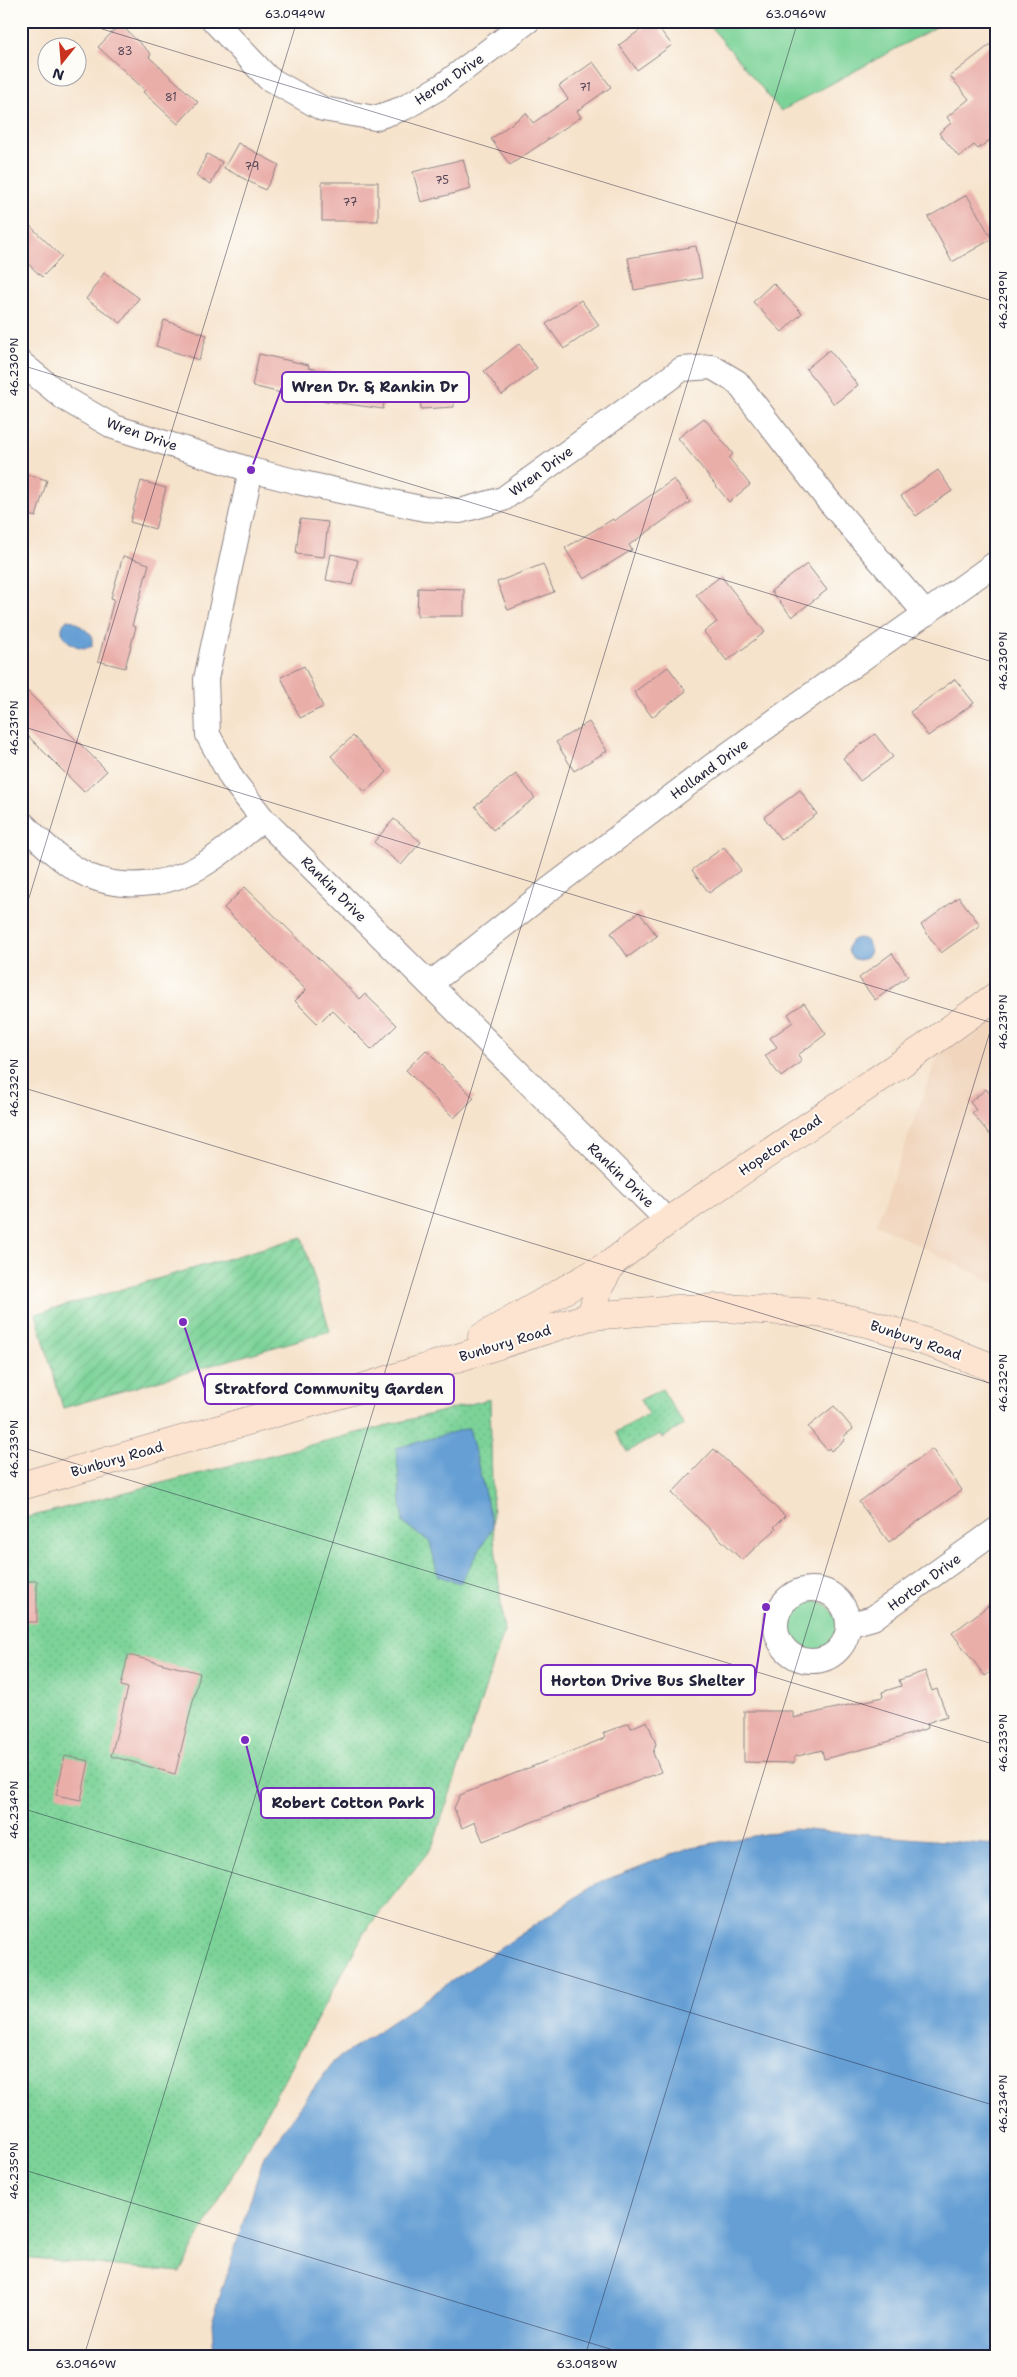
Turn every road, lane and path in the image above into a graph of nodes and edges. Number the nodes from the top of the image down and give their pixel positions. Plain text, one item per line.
1 (214, 21) edge
2 (528, 21) edge
3 (21, 363) edge
4 (250, 470) junction
5 (996, 563) edge
6 (926, 614) junction
7 (262, 819) junction
8 (21, 822) edge
9 (430, 984) junction
10 (996, 996) edge
11 (668, 1221) junction
12 (613, 1262) junction
13 (591, 1316) junction
14 (425, 1368) junction
15 (996, 1369) edge
16 (21, 1486) edge
17 (996, 1530) edge
18 (848, 1625) dead end

1 - 2 street, Heron Drive
3 - 4 street, Wren Drive
4 - 6 street, Wren Drive
4 - 7 street, Rankin Drive
5 - 6 street, Holland Drive
6 - 9 street, Holland Drive
7 - 8 street
7 - 9 street, Rankin Drive
9 - 11 street, Rankin Drive
10 - 11 main road, Hopeton Road
11 - 12 main road, Hopeton Road
12 - 13 main road, Hopeton Road
12 - 14 main road
13 - 14 main road, Bunbury Road
13 - 15 main road, Bunbury Road
14 - 16 main road, Bunbury Road
17 - 18 street, Horton Drive

